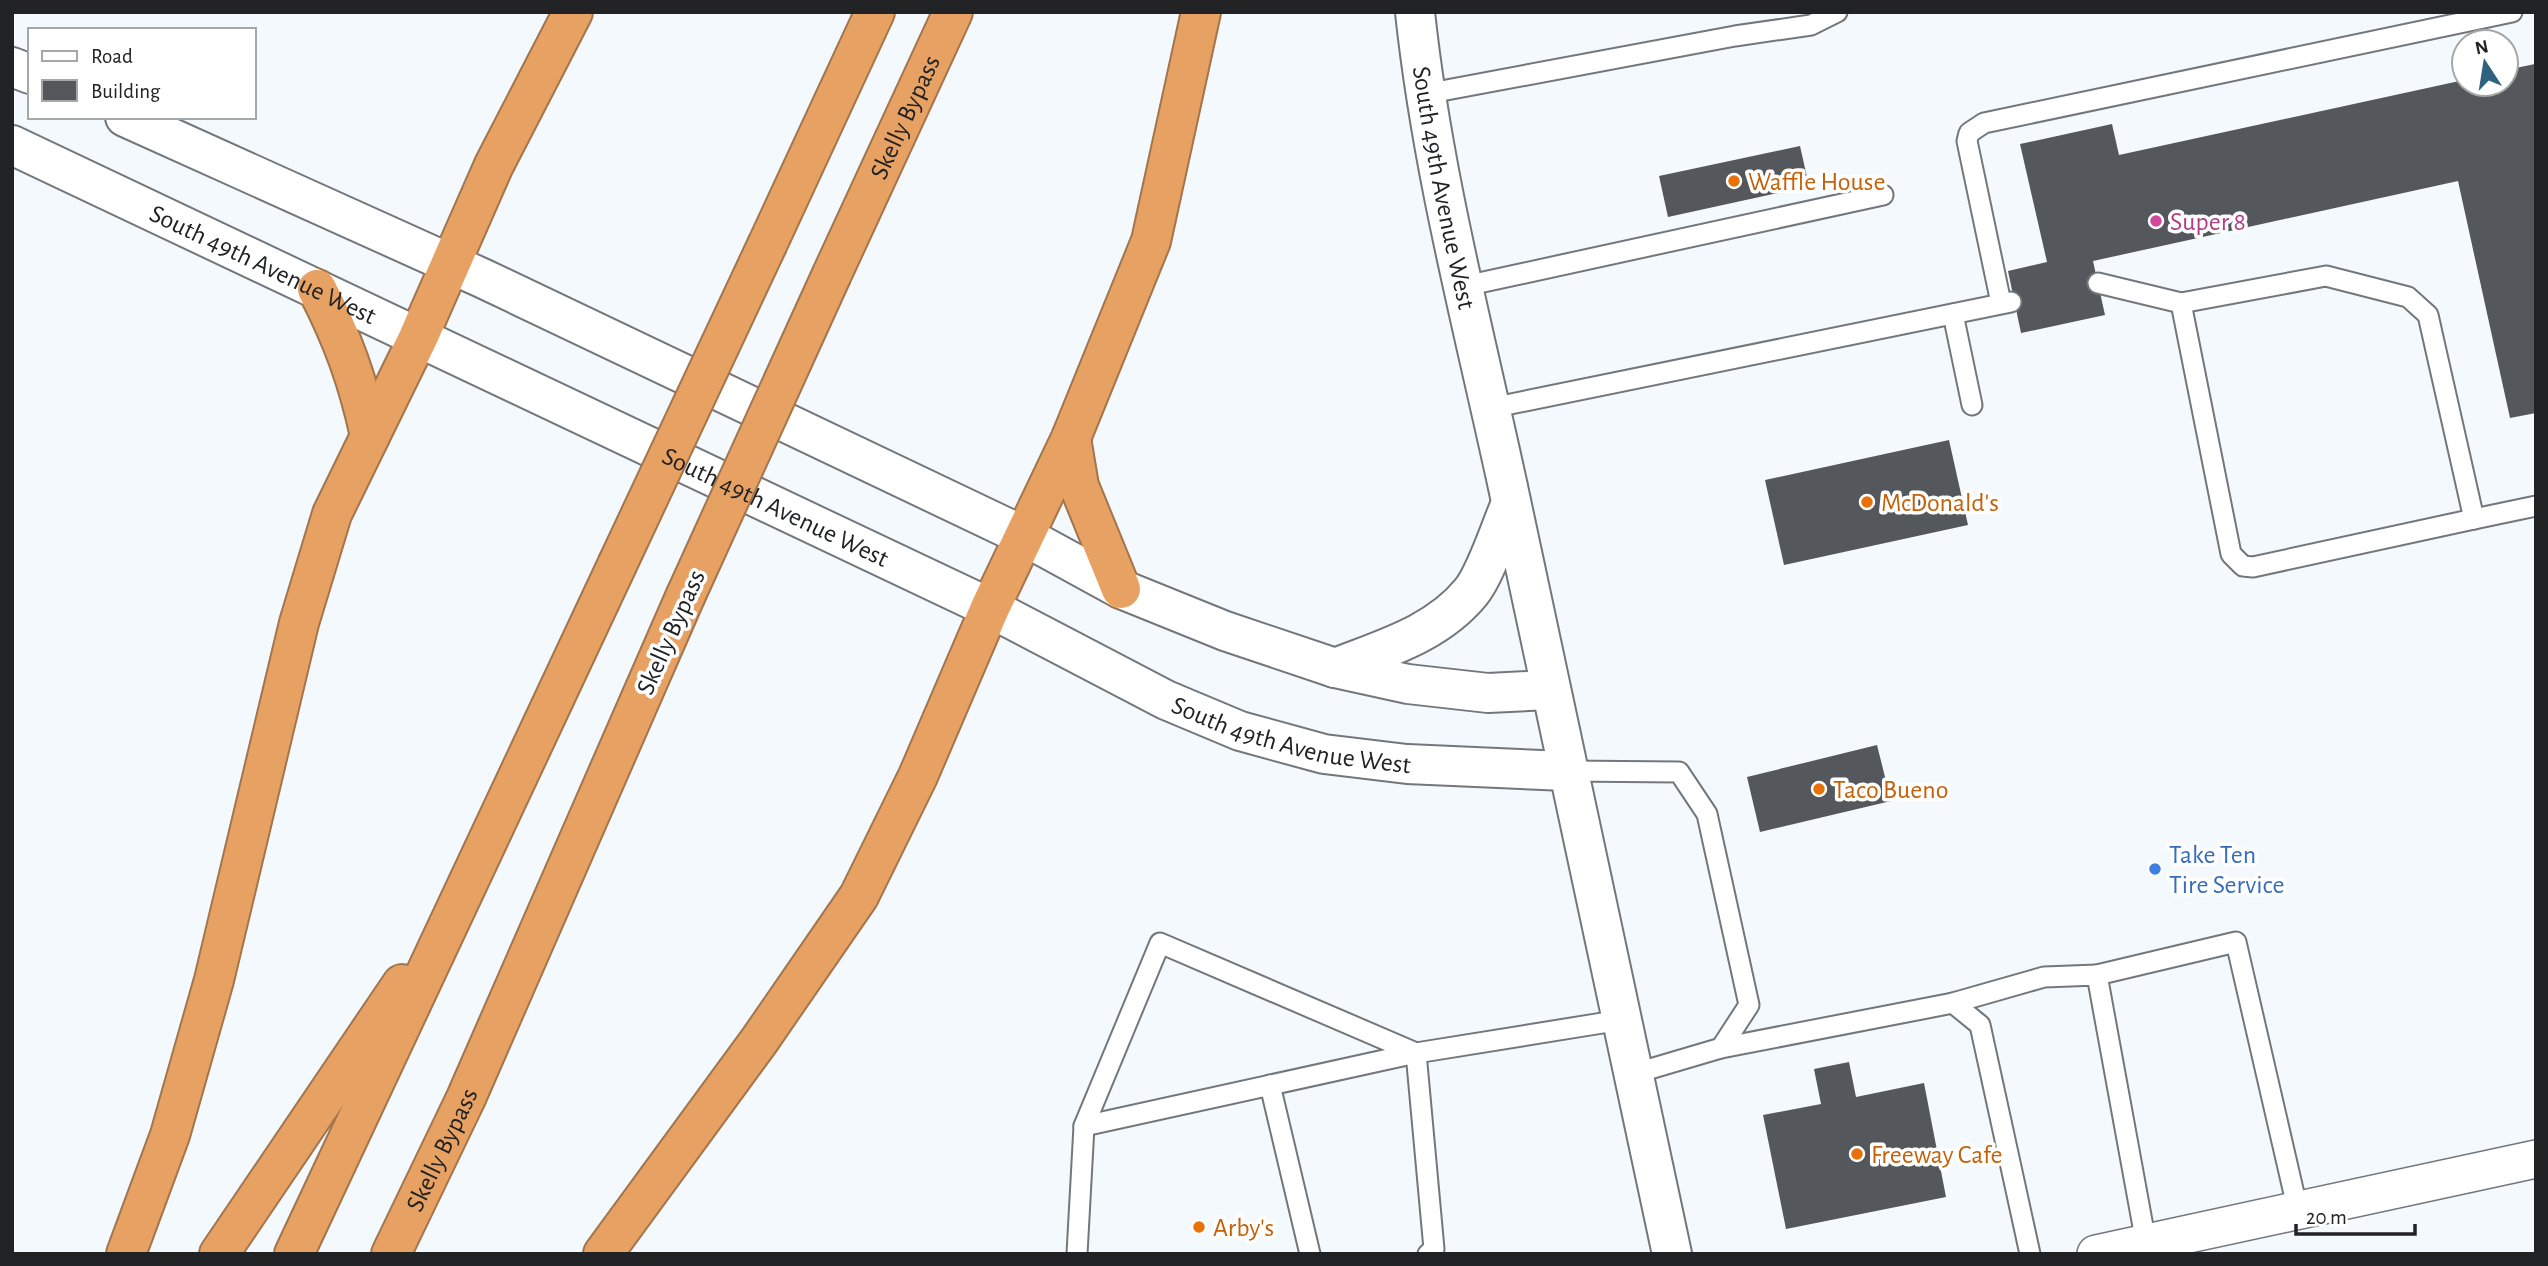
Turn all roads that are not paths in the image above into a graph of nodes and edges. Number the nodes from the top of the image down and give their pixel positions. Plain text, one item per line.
1 (573, 12) edge
2 (875, 12) edge
3 (953, 12) edge
4 (1201, 12) edge
5 (1415, 12) edge
6 (1837, 12) edge
7 (2512, 12) edge
8 (12, 67) edge
9 (28, 74) edge
10 (1425, 94) junction
11 (129, 119) edge
12 (12, 145) edge
13 (1883, 195) dead end
14 (451, 264) junction
15 (2098, 283) dead end
16 (1465, 286) junction
17 (317, 289) junction
18 (2181, 303) junction
19 (1953, 314) junction
20 (418, 338) junction
21 (1972, 405) dead end
22 (1491, 408) junction
23 (370, 436) junction
24 (1071, 438) junction
25 (1511, 503) junction
26 (2536, 506) edge
27 (2474, 519) junction
28 (1024, 537) junction
29 (1121, 589) junction
30 (990, 608) junction
31 (1335, 668) junction
32 (1549, 690) junction
33 (1566, 771) junction
34 (469, 886) junction
35 (2097, 975) junction
36 (1953, 1003) junction
37 (1621, 1020) junction
38 (1721, 1048) junction
39 (1416, 1053) junction
40 (1633, 1074) junction
41 (1270, 1085) junction
42 (1084, 1126) junction
43 (2536, 1159) edge
44 (2298, 1211) junction
45 (2146, 1243) junction
46 (126, 1254) edge
47 (219, 1254) edge
48 (294, 1254) edge
49 (391, 1254) edge
50 (603, 1254) edge
51 (1077, 1254) edge
52 (1310, 1254) edge
53 (1428, 1254) edge
54 (1672, 1254) edge
55 (2030, 1254) edge
56 (2096, 1254) edge

1 - 14 highway
2 - 34 highway, bridge
3 - 49 highway, Skelly Bypass, bridge
4 - 24 highway
5 - 10 street, South 49th Avenue West
6 - 10 lane
7 - 19 lane
8 - 9 street
10 - 16 street, South 49th Avenue West
11 - 14 street
12 - 17 street, South 49th Avenue West
13 - 16 lane
14 - 20 highway
14 - 28 street
15 - 18 lane
16 - 22 street, South 49th Avenue West
17 - 20 street, South 49th Avenue West
17 - 23 highway
18 - 27 lane
18 - 27 lane
19 - 21 lane
19 - 22 lane
20 - 23 highway
20 - 30 street, South 49th Avenue West
22 - 25 street, South 49th Avenue West
23 - 46 highway
24 - 28 highway
24 - 29 highway
25 - 31 street
25 - 32 street, South 49th Avenue West
26 - 27 lane
28 - 29 street
28 - 30 highway
29 - 31 street
30 - 33 street, South 49th Avenue West
30 - 50 highway
31 - 32 street
32 - 33 street, South 49th Avenue West
33 - 37 street, South 49th Avenue West
33 - 38 lane
34 - 47 highway
34 - 48 highway
35 - 36 lane
35 - 44 lane
35 - 45 lane
36 - 38 lane
36 - 55 lane
37 - 39 lane
37 - 40 street, South 49th Avenue West
38 - 40 lane
39 - 41 lane
39 - 42 lane
39 - 53 lane
40 - 54 street, South 49th Avenue West
41 - 42 lane
41 - 52 lane
42 - 51 lane
43 - 44 street
44 - 45 street
45 - 56 street

